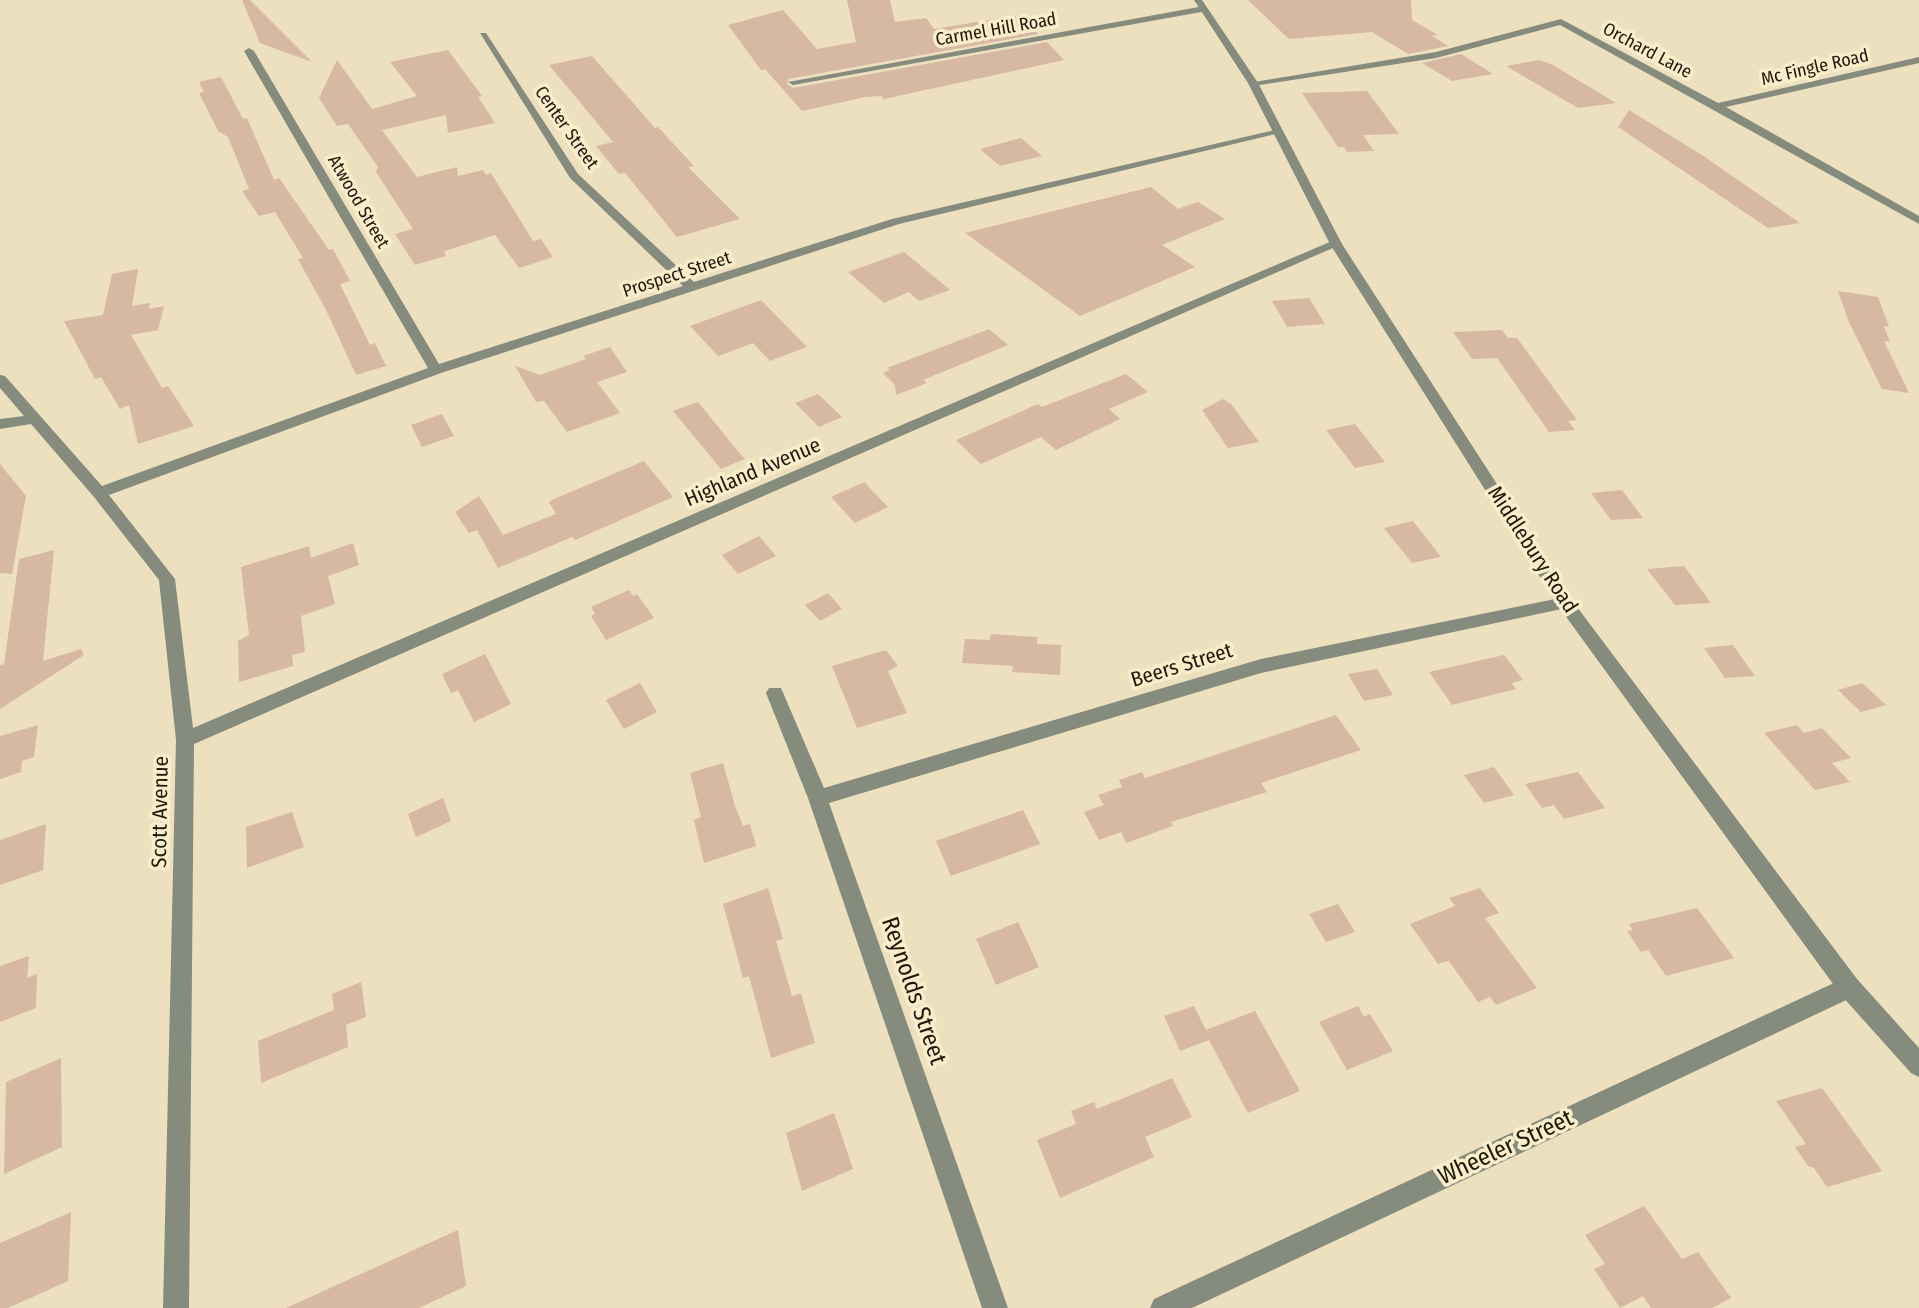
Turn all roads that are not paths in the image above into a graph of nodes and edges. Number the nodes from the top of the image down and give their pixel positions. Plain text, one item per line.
1 (1201, 5) edge
2 (482, 35) dead end
3 (249, 51) dead end
4 (1919, 60) edge
5 (793, 82) dead end
6 (1253, 83) junction
7 (1717, 106) junction
8 (1279, 132) junction
9 (1919, 221) edge
10 (1336, 244) junction
11 (693, 288) junction
12 (436, 370) junction
13 (0, 379) edge
14 (32, 419) junction
15 (0, 424) edge
16 (99, 493) junction
17 (1565, 603) junction
18 (775, 693) dead end
19 (186, 740) junction
20 (818, 798) junction
21 (1849, 987) junction
22 (1919, 1065) edge
23 (176, 1308) edge
24 (995, 1308) edge
25 (1163, 1308) edge

1 - 5 street, Carmel Hill Road
1 - 6 street, Middlebury Road
2 - 11 street, Center Street
3 - 12 street, Atwood Street
4 - 7 street, Mc Fingle Road
6 - 7 street, Orchard Lane
6 - 8 street, Middlebury Road
7 - 9 street, Orchard Lane
8 - 10 street, Middlebury Road
8 - 11 street, Prospect Street
10 - 17 street, Middlebury Road
10 - 19 street, Highland Avenue
11 - 12 street, Prospect Street
12 - 16 street, Prospect Street
13 - 14 street, Scott Avenue
14 - 15 street
14 - 16 street, Scott Avenue
16 - 19 street, Scott Avenue
17 - 20 street, Beers Street
17 - 21 street, Middlebury Road
18 - 20 street, Reynolds Street
19 - 23 street, Scott Avenue
20 - 24 street, Reynolds Street
21 - 22 street, Middlebury Road
21 - 25 street, Wheeler Street

